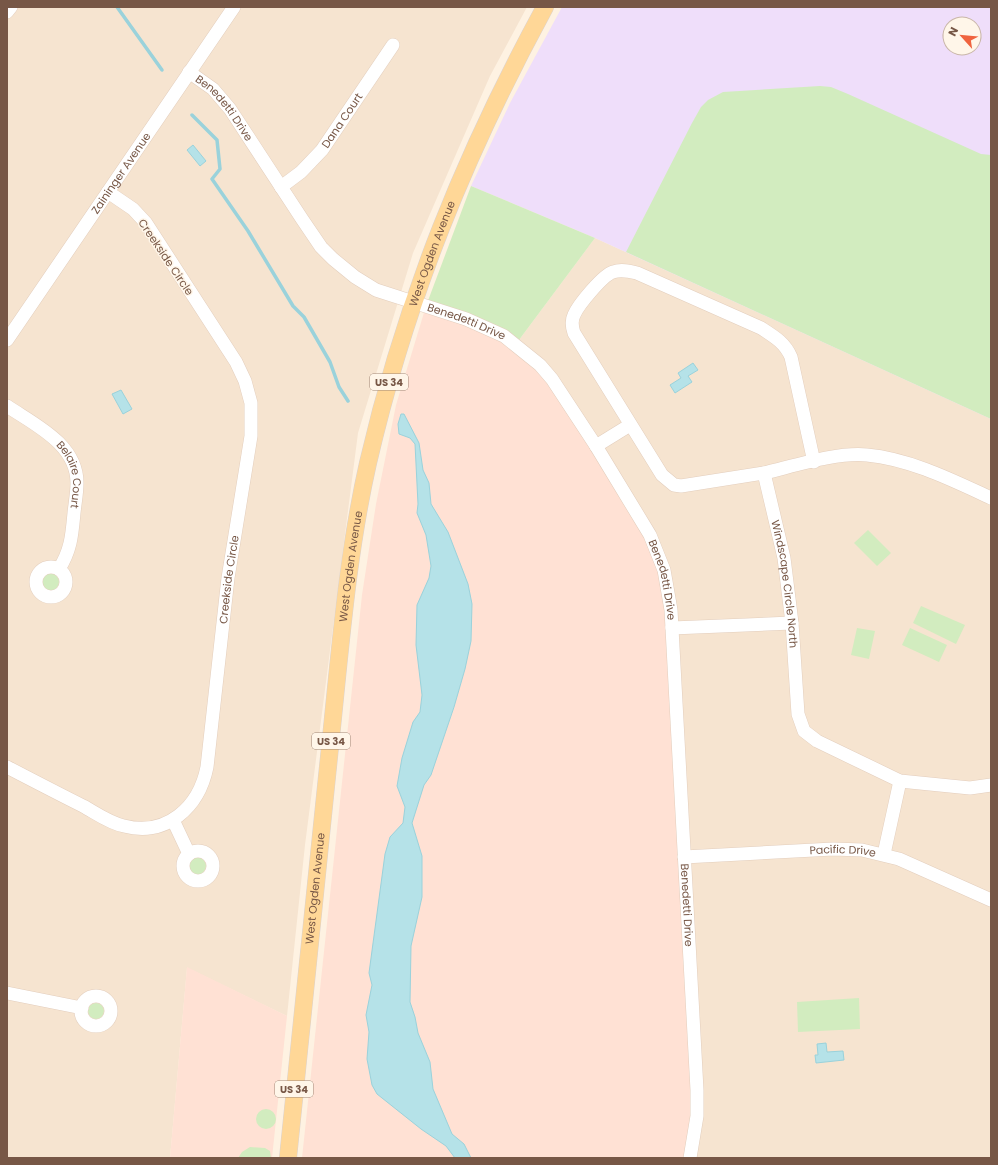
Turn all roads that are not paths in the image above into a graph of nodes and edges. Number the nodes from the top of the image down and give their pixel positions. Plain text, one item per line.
1 (10, 7) edge
2 (234, 7) edge
3 (545, 7) edge
4 (7, 12) edge
5 (393, 45) dead end
6 (189, 72) junction
7 (281, 187) junction
8 (108, 192) junction
9 (413, 302) junction
10 (7, 340) edge
11 (7, 406) edge
12 (630, 425) junction
13 (596, 446) junction
14 (814, 462) junction
15 (764, 473) junction
16 (991, 498) edge
17 (59, 569) dead end
18 (792, 623) junction
19 (672, 628) junction
20 (7, 766) edge
21 (900, 781) junction
22 (991, 785) edge
23 (173, 820) junction
24 (189, 854) dead end
25 (884, 854) junction
26 (684, 857) junction
27 (991, 900) edge
28 (7, 993) edge
29 (82, 1008) dead end
30 (288, 1158) edge
31 (690, 1158) edge

1 - 4 street
2 - 6 street, Zaininger Avenue
3 - 9 main road, West Ogden Avenue / US 34
5 - 7 street, Dana Court
6 - 7 street, Benedetti Drive
6 - 8 street, Zaininger Avenue
7 - 9 street, Benedetti Drive
8 - 10 street, Zaininger Avenue
8 - 23 street, Creekside Circle
9 - 13 street, Benedetti Drive
9 - 30 main road, West Ogden Avenue / US 34
11 - 17 street, Belaire Court
12 - 13 street
12 - 14 street
12 - 15 street
13 - 19 street, Benedetti Drive
14 - 15 street
14 - 16 street
15 - 18 street, Windscape Circle North
18 - 19 street, Benedetti Drive
18 - 21 street, Windscape Circle North
19 - 26 street, Benedetti Drive
20 - 23 street, Creekside Circle
21 - 22 street, Windscape Circle North
21 - 25 street
23 - 24 street
25 - 26 street, Pacific Drive
25 - 27 street, Pacific Drive
26 - 31 street, Benedetti Drive
28 - 29 street

